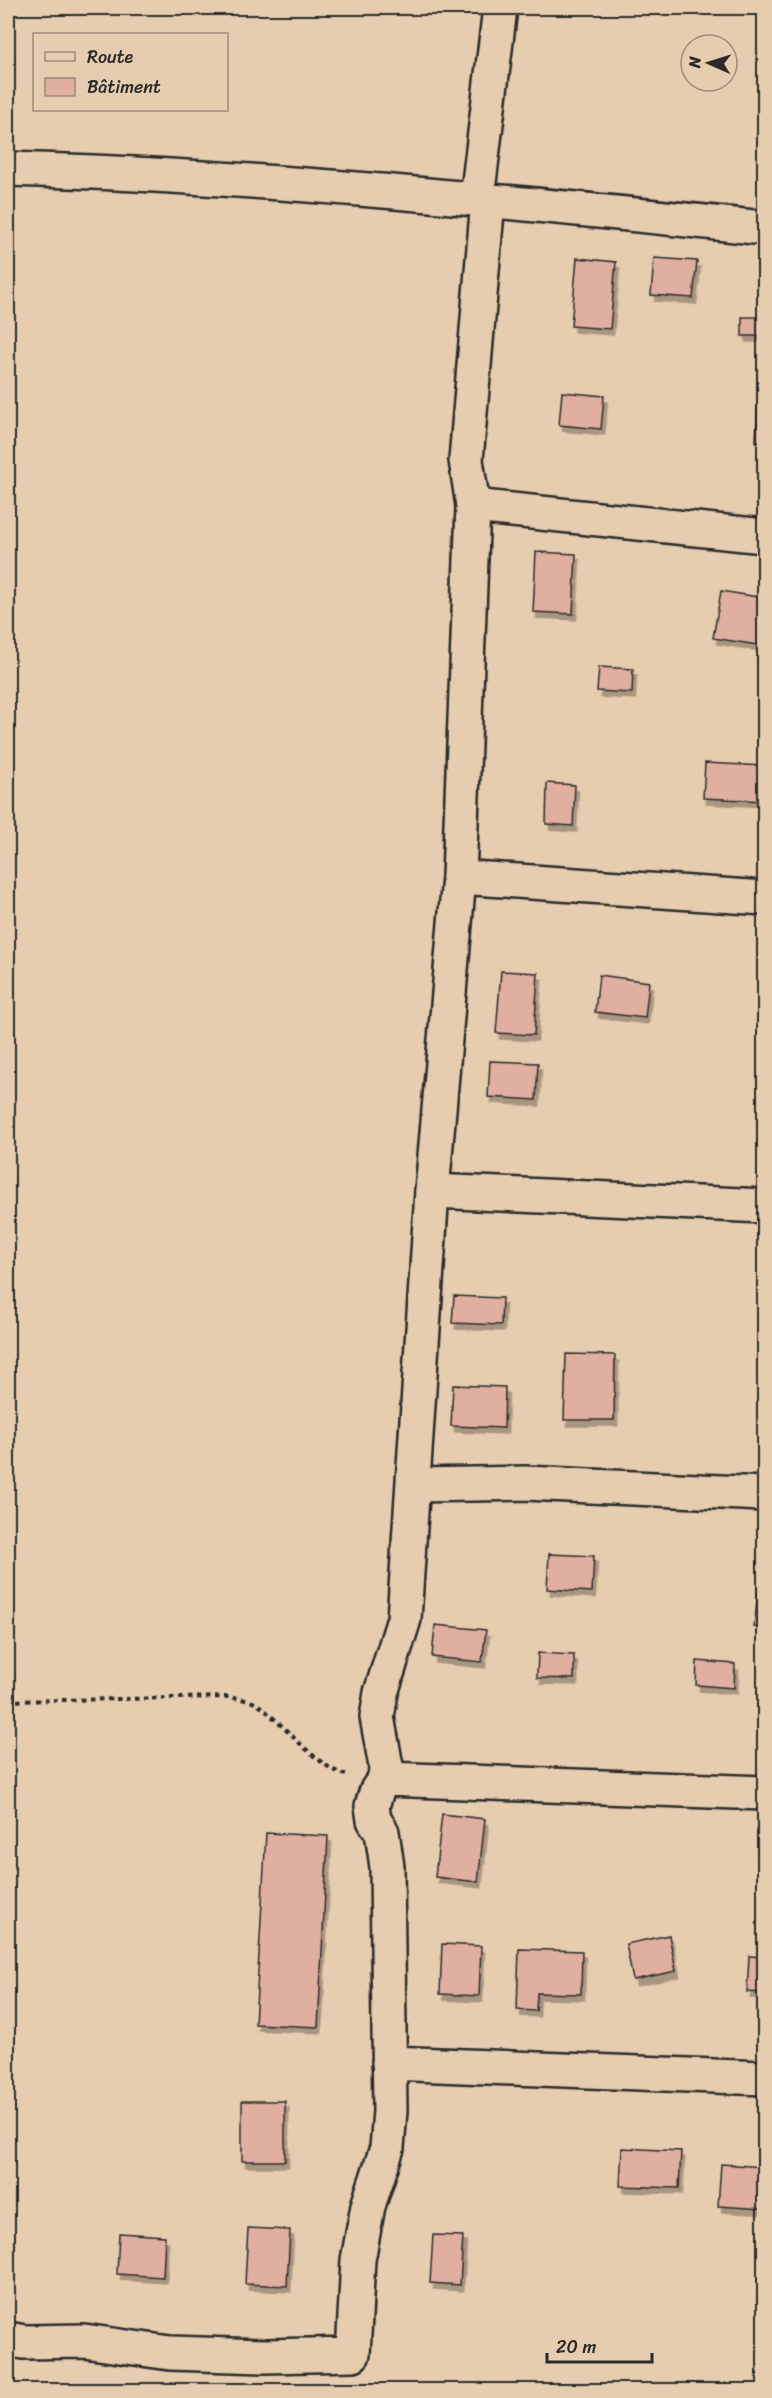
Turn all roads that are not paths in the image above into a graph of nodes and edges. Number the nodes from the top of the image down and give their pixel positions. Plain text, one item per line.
1 (500, 8) edge
2 (8, 169) edge
3 (482, 199) junction
4 (765, 228) edge
5 (473, 506) junction
6 (765, 536) edge
7 (459, 877) junction
8 (765, 898) edge
9 (432, 1191) junction
10 (765, 1206) edge
11 (415, 1485) junction
12 (765, 1494) edge
13 (385, 1779) junction
14 (765, 1793) edge
15 (388, 2063) junction
16 (765, 2078) edge
17 (8, 2339) edge

1 - 3 street
2 - 3 street
3 - 4 street
3 - 5 street
5 - 6 street
5 - 7 street
7 - 8 street
7 - 9 street
9 - 10 street
9 - 11 street
11 - 12 street
11 - 13 street
13 - 14 street
13 - 15 street
15 - 16 street
15 - 17 street

